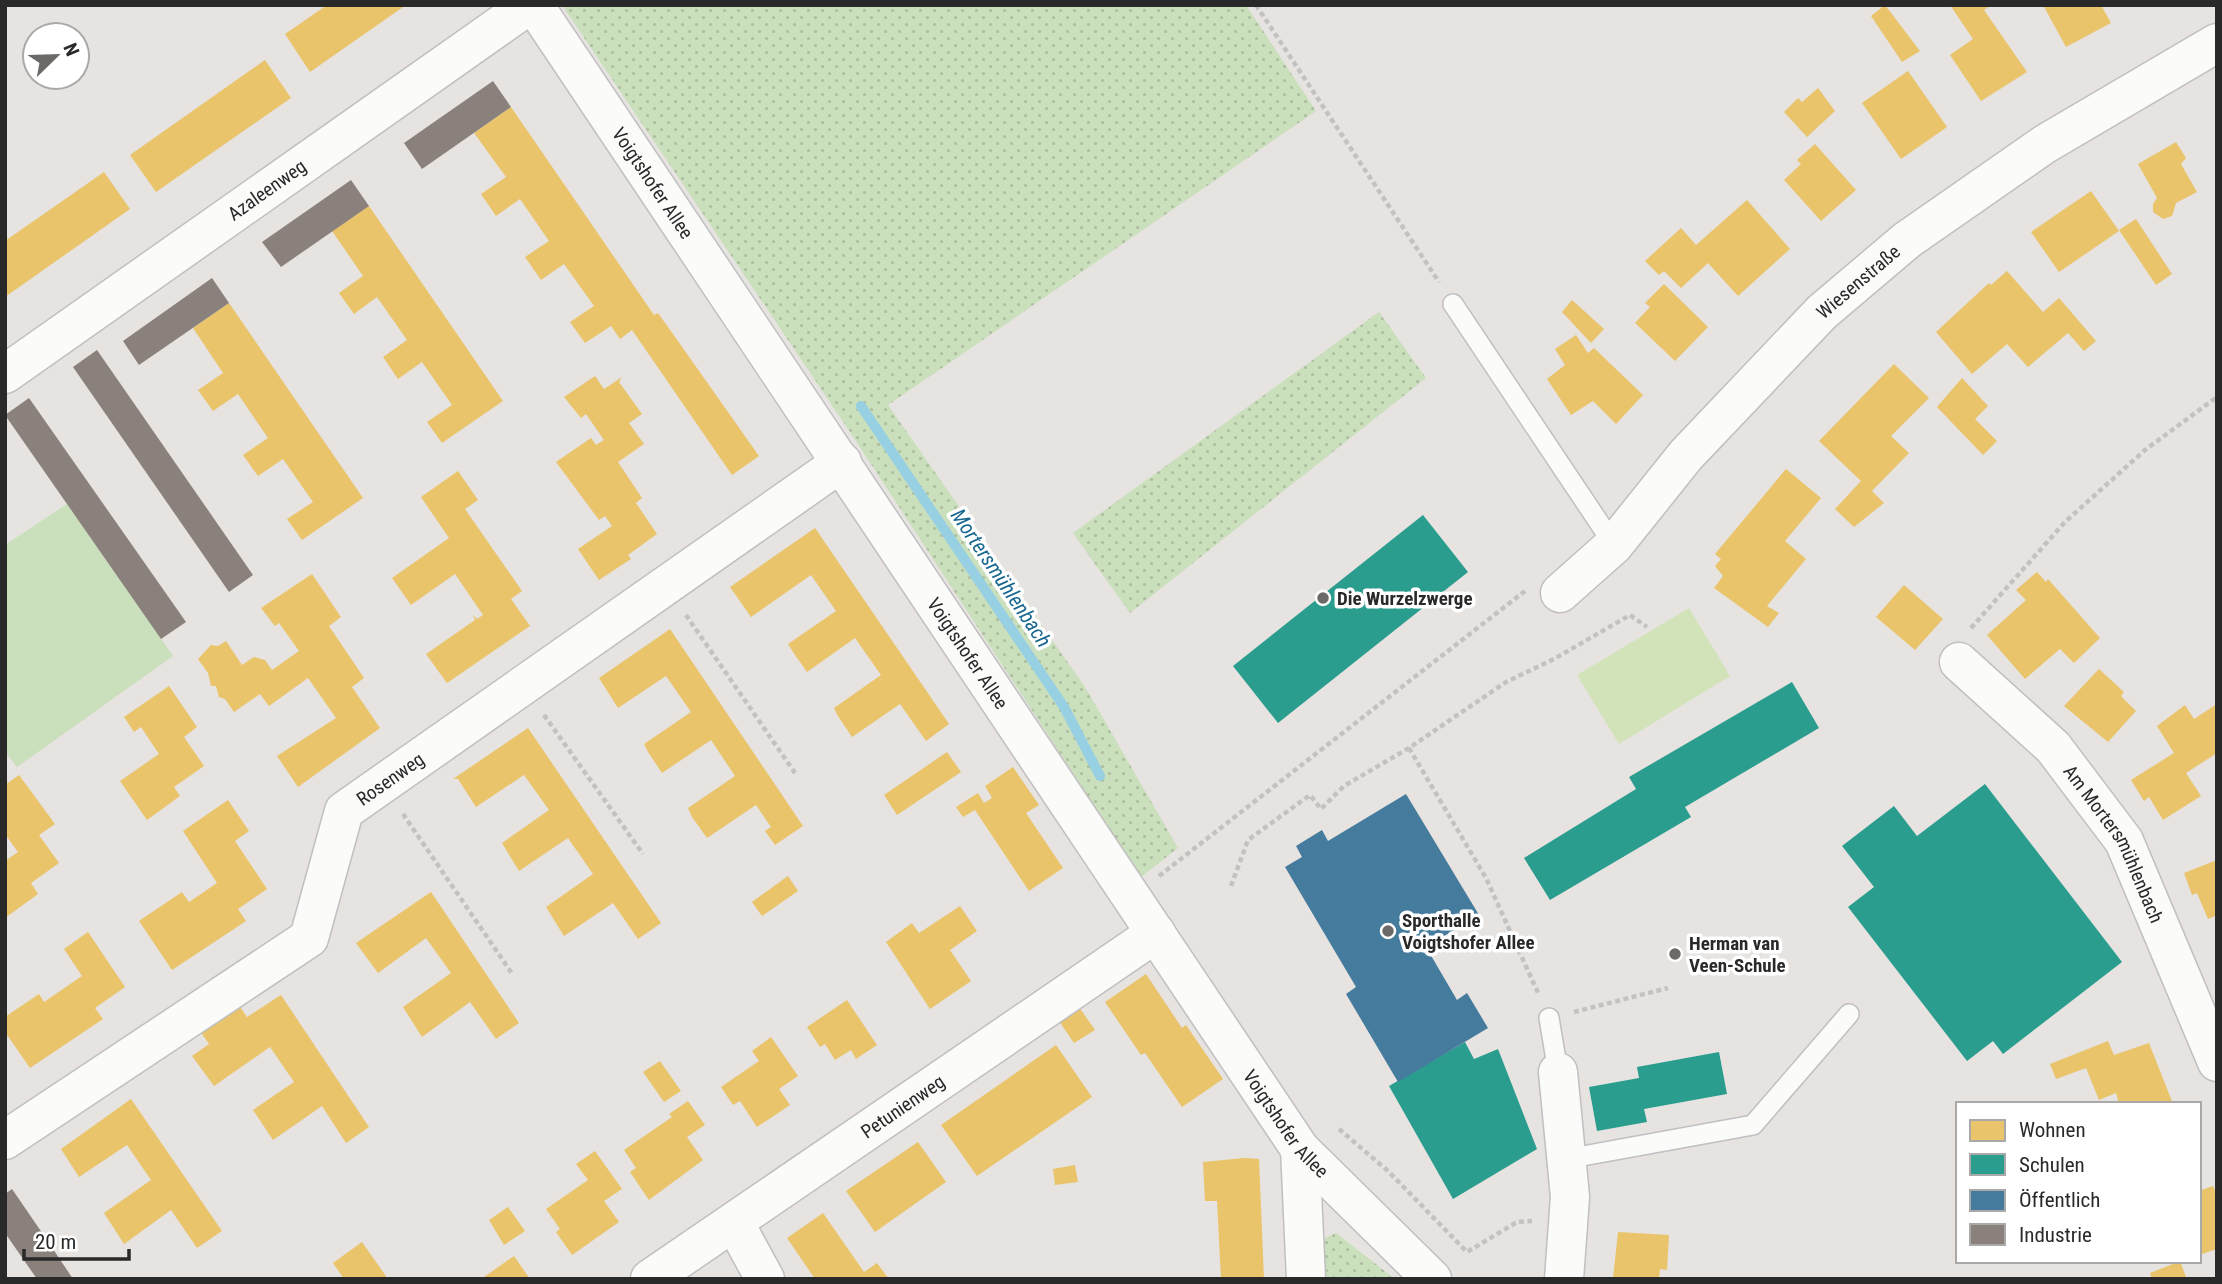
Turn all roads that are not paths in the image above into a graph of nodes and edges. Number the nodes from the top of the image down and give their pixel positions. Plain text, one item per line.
1 (531, 5) edge
2 (2217, 43) edge
3 (1453, 304) road end
4 (5, 374) edge
5 (842, 462) junction
6 (1614, 545) junction
7 (1560, 593) road end
8 (1959, 662) dead end
9 (1156, 933) junction
10 (1849, 1014) dead end
11 (1549, 1018) road end
12 (2217, 1062) edge
13 (1558, 1072) joint
14 (5, 1140) edge
15 (1300, 1149) junction
16 (1566, 1159) junction
17 (734, 1222) junction
18 (650, 1279) edge
19 (765, 1279) edge
20 (1306, 1279) edge
21 (1432, 1279) edge
22 (1564, 1279) edge

1 - 4 street, Azaleenweg
1 - 5 street, Voigtshofer Allee
2 - 6 street, Wiesenstraße
3 - 6 lane
5 - 9 street, Voigtshofer Allee
5 - 14 street, Rosenweg
6 - 7 street, Wiesenstraße
8 - 12 street, Am Mortersmühlenbach
9 - 15 street, Voigtshofer Allee
9 - 17 street, Petunienweg
10 - 16 lane
11 - 13 lane
13 - 16 street
15 - 20 street
15 - 21 street, Voigtshofer Allee
16 - 22 street
17 - 18 street, Petunienweg
17 - 19 street

